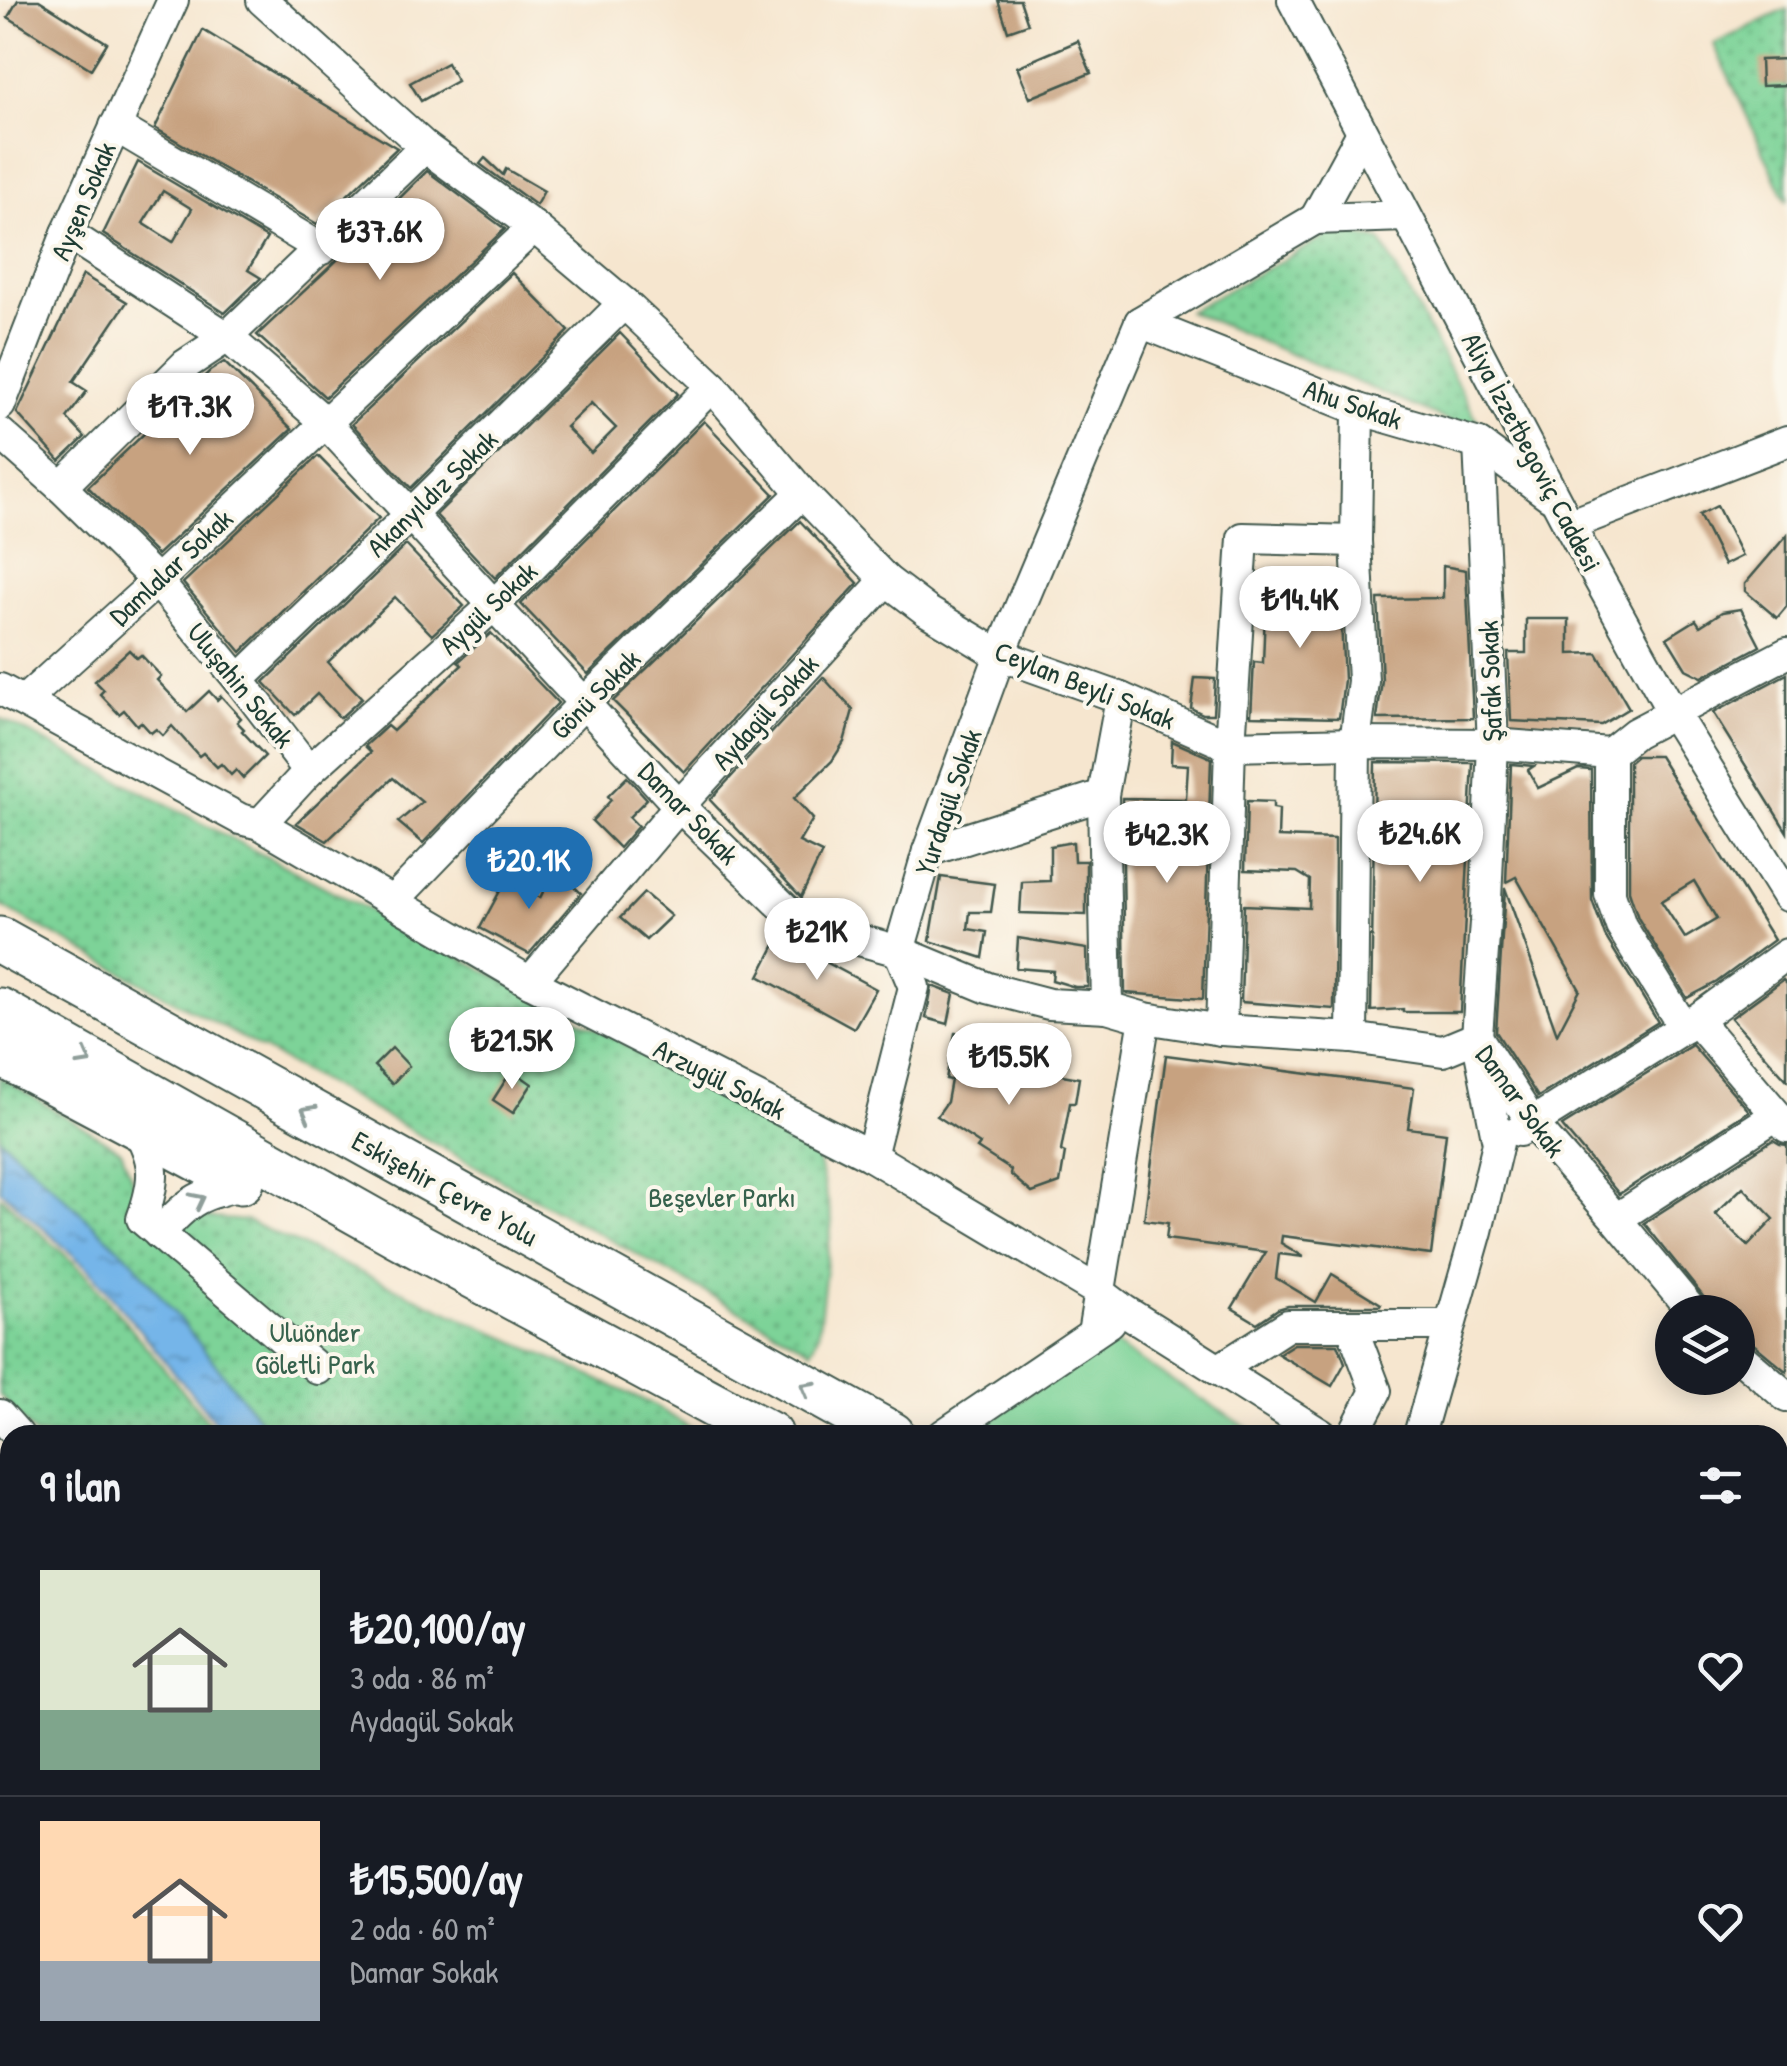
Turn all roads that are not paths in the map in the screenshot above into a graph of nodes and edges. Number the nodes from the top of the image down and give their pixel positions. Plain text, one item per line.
1 (173, 0) edge
2 (262, 0) edge
3 (1292, 0) edge
4 (115, 126) junction
5 (1362, 133) junction
6 (424, 147) junction
7 (1406, 216) junction
8 (1315, 220) junction
9 (534, 227) junction
10 (67, 233) junction
11 (322, 248) junction
12 (624, 303) junction
13 (1140, 322) junction
14 (227, 337) junction
15 (712, 386) junction
16 (0, 406) edge
17 (1358, 409) junction
18 (325, 422) junction
19 (0, 433) edge
20 (1787, 441) edge
21 (1479, 444) junction
22 (61, 487) junction
23 (802, 494) junction
24 (1563, 513) junction
25 (410, 516) junction
26 (1356, 541) junction
27 (886, 580) junction
28 (157, 581) junction
29 (494, 605) junction
30 (1787, 653) edge
31 (1000, 654) junction
32 (239, 680) junction
33 (12, 695) edge
34 (1122, 698) junction
35 (585, 702) junction
36 (1673, 713) junction
37 (1355, 743) junction
38 (1493, 744) junction
39 (1230, 746) junction
40 (1610, 752) junction
41 (309, 771) junction
42 (1102, 796) junction
43 (679, 806) junction
44 (260, 824) junction
45 (928, 850) junction
46 (1787, 896) edge
47 (393, 901) junction
48 (0, 940) edge
49 (899, 951) junction
50 (1787, 954) edge
51 (530, 982) junction
52 (1107, 1008) junction
53 (0, 1011) edge
54 (1145, 1018) junction
55 (1690, 1024) junction
56 (1221, 1030) junction
57 (1477, 1037) junction
58 (1352, 1038) junction
59 (0, 1052) edge
60 (1781, 1122) edge
61 (1533, 1124) junction
62 (135, 1125) junction
63 (1498, 1142) junction
64 (871, 1156) junction
65 (246, 1184) junction
66 (1616, 1219) junction
67 (151, 1227) junction
68 (1679, 1295) edge
69 (1113, 1302) junction
70 (1450, 1325) junction
71 (1351, 1326) junction
72 (318, 1369) dead end
73 (649, 1370) junction
74 (1218, 1370) junction
75 (1755, 1370) edge
76 (1787, 1398) edge
77 (751, 1425) edge
78 (874, 1425) edge
79 (958, 1425) edge
80 (1305, 1425) edge
81 (1358, 1425) edge
82 (1422, 1425) edge

1 - 4 street, Ayşen Sokak
2 - 6 street, Ceylan Beyli Sokak
3 - 5 street, Aliya İzzetbegoviç Caddesi
4 - 10 street, Ayşen Sokak
4 - 11 street
5 - 7 street, Aliya İzzetbegoviç Caddesi
5 - 8 street
6 - 9 street, Ceylan Beyli Sokak
6 - 11 street
7 - 8 street
7 - 24 street, Aliya İzzetbegoviç Caddesi
8 - 13 street
9 - 12 street, Ceylan Beyli Sokak
9 - 18 street, Damlalar Sokak
10 - 14 street, Damar Sokak
10 - 16 street, Ayşen Sokak
11 - 14 street
12 - 15 street, Ceylan Beyli Sokak
12 - 25 street, Akanyıldız Sokak
13 - 17 street, Ahu Sokak
13 - 31 street, Yurdagül Sokak
14 - 18 street, Damar Sokak
14 - 22 street
15 - 23 street, Ceylan Beyli Sokak
15 - 29 street, Aygül Sokak
17 - 21 street, Ahu Sokak
17 - 26 street
18 - 25 street, Damar Sokak
18 - 28 street, Damlalar Sokak
19 - 22 street, Uluşahin Sokak
20 - 24 street
21 - 24 street, Ahu Sokak
21 - 38 street, Şafak Sokak
22 - 28 street, Uluşahin Sokak
23 - 27 street, Ceylan Beyli Sokak
23 - 35 street, Gönü Sokak
24 - 36 street, Aliya İzzetbegoviç Caddesi
25 - 29 street, Damar Sokak
25 - 32 street, Akanyıldız Sokak
26 - 37 street
26 - 39 street
27 - 31 street, Ceylan Beyli Sokak
27 - 43 street, Aydagül Sokak
28 - 32 street, Uluşahin Sokak
28 - 33 street, Damlalar Sokak
29 - 35 street, Damar Sokak
29 - 41 street, Aygül Sokak
30 - 36 street
31 - 34 street, Ceylan Beyli Sokak
31 - 45 street, Yurdagül Sokak
32 - 41 street, Uluşahin Sokak
33 - 44 street, Arzugül Sokak
34 - 39 street, Ceylan Beyli Sokak
34 - 42 street
35 - 43 street, Damar Sokak
35 - 47 street, Gönü Sokak
36 - 40 street
36 - 46 street, Aliya İzzetbegoviç Caddesi
37 - 38 street, Ceylan Beyli Sokak
37 - 39 street, Ceylan Beyli Sokak
37 - 58 street
38 - 40 street, Ceylan Beyli Sokak
38 - 57 street, Şafak Sokak
39 - 56 street
40 - 55 street
41 - 44 street, Aygül Sokak
42 - 45 street
42 - 52 street
43 - 49 street, Damar Sokak
43 - 51 street, Aydagül Sokak
44 - 47 street, Arzugül Sokak
45 - 49 street, Yurdagül Sokak
47 - 51 street, Arzugül Sokak
78 -> 48 highway, Eskişehir Çevre Yolu
49 - 52 street, Damar Sokak
49 - 64 street
50 - 55 street
51 - 64 street, Arzugül Sokak
52 - 54 street, Damar Sokak
53 -> 73 highway
54 - 56 street, Damar Sokak
54 - 69 street
55 - 60 street
55 - 61 street
56 - 58 street, Damar Sokak
57 - 58 street, Damar Sokak
57 - 61 street, Damar Sokak
57 - 63 street, Şafak Sokak
59 - 62 highway
60 - 66 street
61 - 63 street
61 - 66 street, Damar Sokak
62 - 65 highway
62 - 67 street
63 - 70 street
64 - 69 street, Arzugül Sokak
67 -> 65 street
65 - 73 highway
66 - 68 street, Damar Sokak
67 - 72 street
69 - 74 street, Arzugül Sokak
69 - 79 street
70 - 71 street
70 - 82 street
71 - 74 street
71 - 81 street
73 - 77 highway
74 - 80 street, Arzugül Sokak
75 - 76 street

